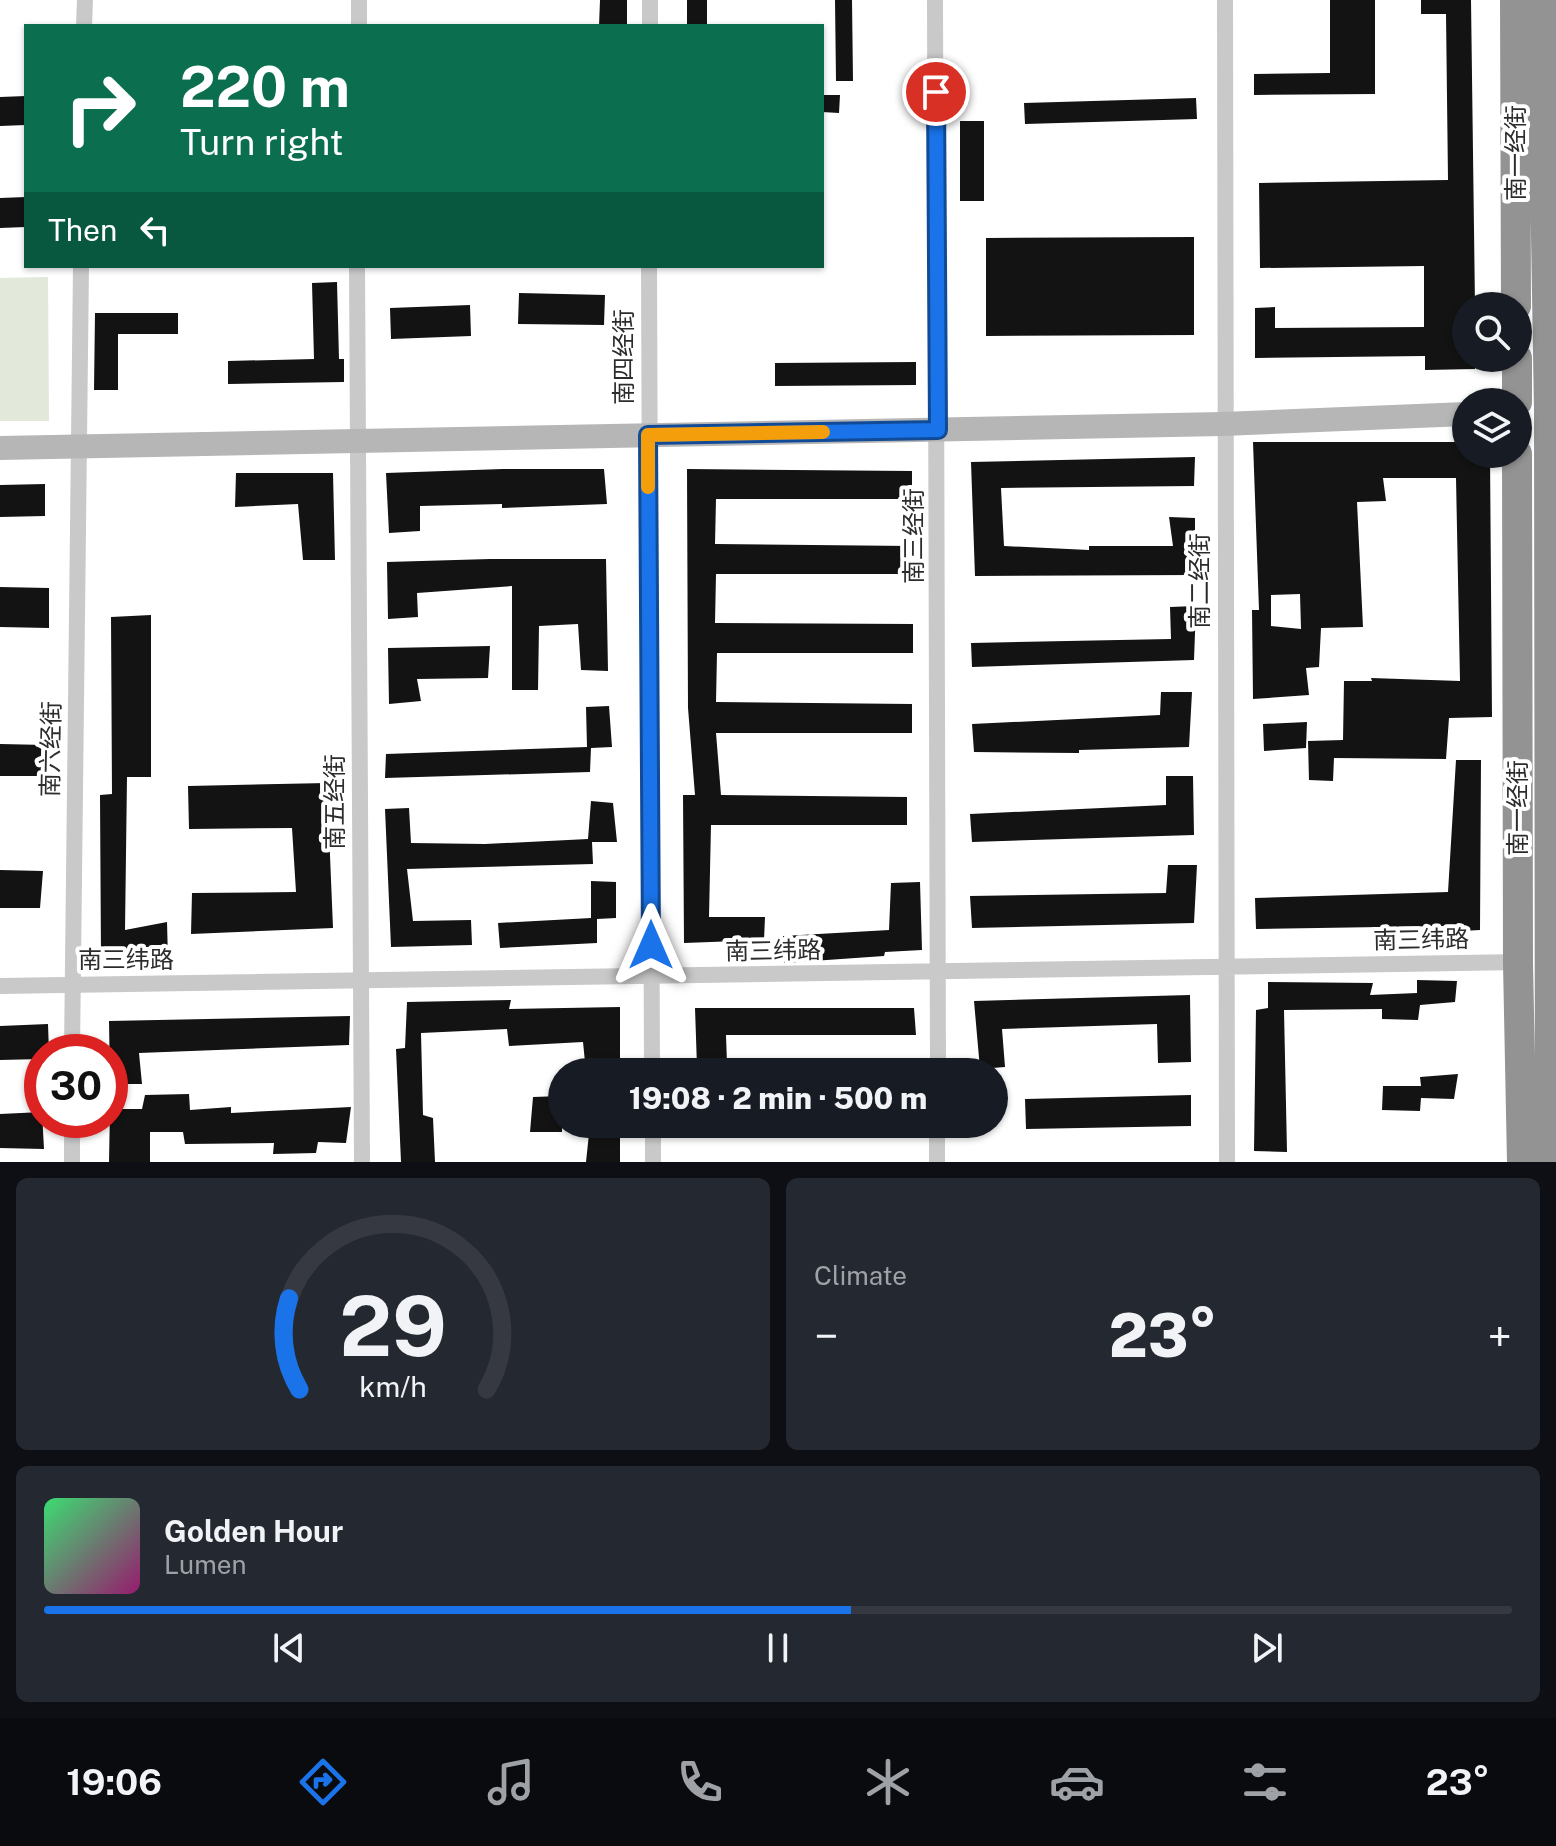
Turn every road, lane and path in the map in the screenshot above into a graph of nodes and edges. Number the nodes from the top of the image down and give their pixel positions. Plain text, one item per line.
1 (85, 0) edge
2 (359, 0) edge
3 (650, 0) edge
4 (935, 0) edge
5 (1225, 0) edge
6 (1515, 0) edge
7 (1542, 0) edge
8 (84, 24) edge
9 (359, 24) edge
10 (650, 24) edge
11 (1550, 170) edge
12 (81, 268) edge
13 (357, 268) edge
14 (649, 268) edge
15 (1516, 292) edge
16 (1452, 415) edge
17 (1223, 424) junction
18 (938, 430) junction
19 (648, 435) junction
20 (356, 441) junction
21 (79, 447) junction
22 (0, 448) edge
23 (1517, 468) edge
24 (1552, 672) edge
25 (1533, 961) junction
26 (1226, 967) junction
27 (939, 972) junction
28 (651, 977) junction
29 (360, 982) junction
30 (72, 984) junction
31 (0, 986) edge
32 (72, 1034) edge
33 (652, 1058) edge
34 (938, 1058) edge
35 (72, 1138) edge
36 (653, 1138) edge
37 (937, 1138) edge
38 (72, 1162) edge
39 (362, 1162) edge
40 (653, 1162) edge
41 (937, 1162) edge
42 (1227, 1162) edge
43 (1522, 1162) edge
44 (1550, 1162) edge

1 - 8 street
2 - 9 street
3 - 10 street
4 - 18 street, 南三经街
5 - 17 street, 南二经街
6 - 15 highway, 南一经街
7 - 11 highway, 南一经街
11 - 24 highway, 南一经街
12 - 21 street, 南六经街
13 - 20 street, 南五经街
14 - 19 street, 南四经街
16 - 17 street
17 - 18 street
17 - 26 street, 南二经街
18 - 19 street
18 - 27 street, 南三经街
19 - 20 street
19 - 28 street, 南四经街
20 - 21 street
20 - 29 street, 南五经街
21 - 22 street
21 - 30 street, 南六经街
23 - 25 highway, 南一经街
24 - 25 highway, 南一经街
25 - 26 street, 南三纬路
25 - 43 highway, 南一经街
25 - 44 highway, 南一经街
26 - 27 street, 南三纬路
26 - 42 street, 南二经街
27 - 28 street, 南三纬路
27 - 34 street, 南三经街
28 - 29 street, 南三纬路
28 - 33 street, 南四经街
29 - 30 street, 南三纬路
29 - 39 street, 南五经街
30 - 31 street, 南三纬路
30 - 32 street, 南六经街
35 - 38 street
36 - 40 street
37 - 41 street

